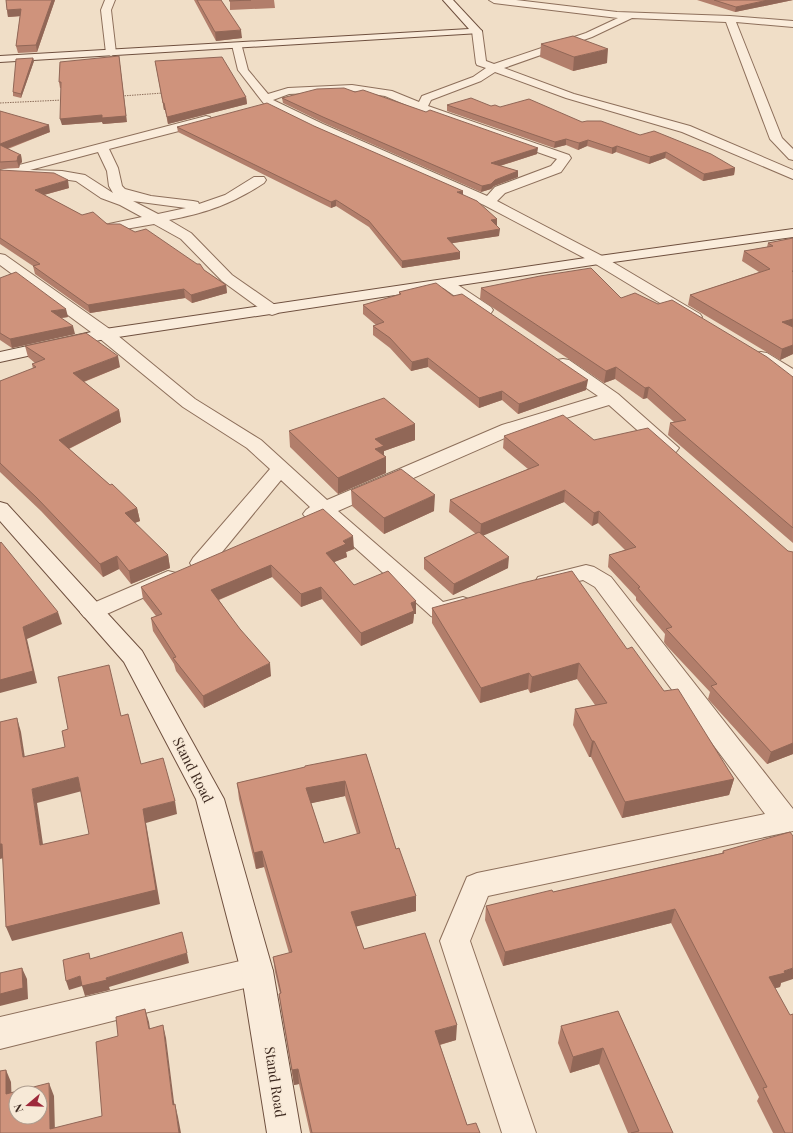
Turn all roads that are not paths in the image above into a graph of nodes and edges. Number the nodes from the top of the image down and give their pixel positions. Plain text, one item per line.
1 (110, 0) edge
2 (448, 0) edge
3 (494, 0) edge
4 (630, 16) junction
5 (730, 19) junction
6 (793, 24) edge
7 (477, 31) junction
8 (237, 46) junction
9 (111, 53) junction
10 (0, 59) edge
11 (493, 68) junction
12 (268, 101) junction
13 (254, 107) edge
14 (422, 108) junction
15 (216, 117) edge
16 (102, 147) junction
17 (793, 156) edge
18 (2, 174) edge
19 (793, 175) edge
20 (259, 180) dead end
21 (489, 202) junction
22 (207, 206) junction
23 (156, 219) junction
24 (114, 227) edge
25 (192, 229) junction
26 (793, 233) edge
27 (0, 258) edge
28 (599, 260) junction
29 (446, 284) junction
30 (272, 310) junction
31 (498, 319) edge
32 (707, 325) edge
33 (105, 334) junction
34 (748, 349) edge
35 (548, 354) edge
36 (0, 357) edge
37 (793, 358) edge
38 (775, 365) junction
39 (793, 376) edge
40 (612, 398) junction
41 (682, 460) edge
42 (281, 468) junction
43 (0, 508) edge
44 (324, 509) junction
45 (295, 522) edge
46 (237, 547) edge
47 (201, 563) junction
48 (527, 587) edge
49 (483, 599) edge
50 (92, 612) junction
51 (789, 821) edge
52 (257, 971) junction
53 (0, 1033) edge
54 (284, 1133) edge
55 (519, 1133) edge

1 - 9 street
2 - 7 street
3 - 4 street
4 - 5 street
4 - 11 street
5 - 6 street
5 - 17 street
7 - 8 street
7 - 11 street
8 - 9 street
8 - 12 street
9 - 10 street
11 - 14 street
11 - 19 street
12 - 13 street
12 - 14 street
12 - 21 street
14 - 21 street
15 - 16 street
16 - 18 street
16 - 22 street
18 - 23 street
20 - 22 street
21 - 28 street
22 - 23 street
22 - 25 street
23 - 24 street
23 - 25 street
25 - 30 street
26 - 28 street
27 - 33 street
28 - 29 street
28 - 32 street
29 - 30 street
29 - 31 street
30 - 33 street
33 - 36 street
33 - 42 street
34 - 38 street
35 - 40 street
37 - 38 street
38 - 39 street
40 - 41 street
40 - 44 street
42 - 44 street
42 - 47 street
43 - 50 street, Stand Road
44 - 45 street
44 - 49 street
46 - 47 street
47 - 50 street
48 - 51 street
50 - 52 street, Stand Road
51 - 55 street
52 - 53 street
52 - 54 street, Stand Road

